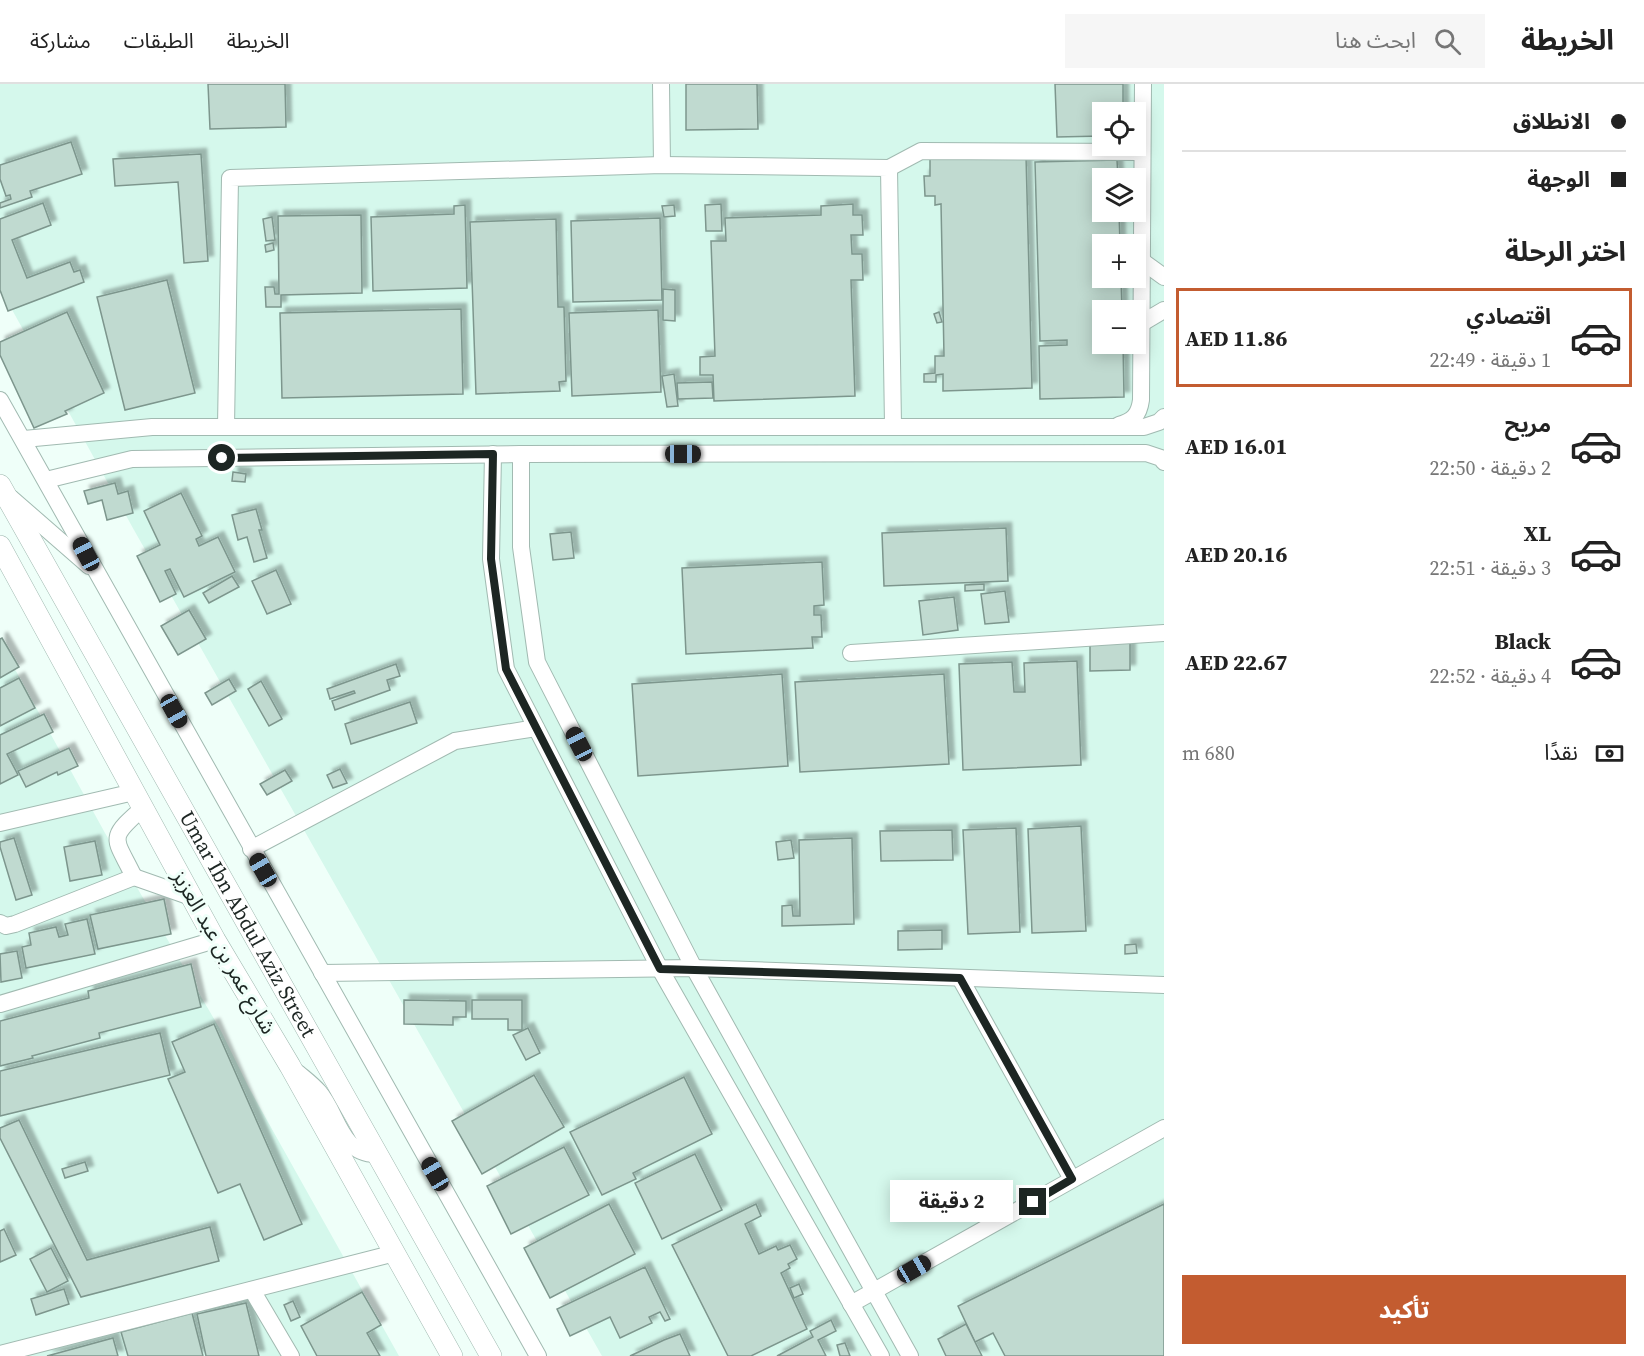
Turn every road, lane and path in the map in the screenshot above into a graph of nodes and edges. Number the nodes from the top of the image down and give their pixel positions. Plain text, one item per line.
1 (661, 84) edge
2 (1143, 84) edge
3 (1143, 102) edge
4 (1092, 152) edge
5 (1143, 156) edge
6 (662, 165) junction
7 (889, 168) junction
8 (1142, 234) edge
9 (1146, 264) edge
10 (1164, 277) edge
11 (1164, 310) edge
12 (1146, 321) edge
13 (1141, 354) edge
14 (0, 399) edge
15 (1164, 417) edge
16 (893, 425) junction
17 (1114, 426) junction
18 (226, 427) junction
19 (24, 439) junction
20 (493, 454) junction
21 (521, 454) junction
22 (1164, 462) edge
23 (46, 480) junction
24 (2, 488) edge
25 (0, 546) edge
26 (96, 573) junction
27 (1164, 633) edge
28 (851, 653) dead end
29 (536, 728) junction
30 (138, 800) junction
31 (0, 823) edge
32 (251, 849) junction
33 (134, 878) junction
34 (191, 897) junction
35 (0, 923) edge
36 (215, 940) junction
37 (694, 968) junction
38 (660, 969) junction
39 (322, 973) junction
40 (960, 978) junction
41 (1164, 985) edge
42 (0, 1004) edge
43 (290, 1066) junction
44 (1164, 1128) edge
45 (376, 1154) junction
46 (1072, 1179) junction
47 (395, 1252) junction
48 (252, 1290) junction
49 (875, 1292) junction
50 (851, 1304) junction
51 (0, 1354) edge
52 (291, 1356) edge
53 (452, 1356) edge
54 (491, 1356) edge
55 (538, 1356) edge
56 (881, 1356) edge
57 (910, 1356) edge

1 - 6 street
2 - 3 street
4 - 7 street
5 - 8 street
6 - 7 street
6 - 18 street
7 - 16 street
9 - 10 street
11 - 12 street
13 - 17 street
14 - 19 street
15 - 17 street
16 - 17 street
16 - 18 street
18 - 19 street
19 - 23 street
20 - 21 street
20 - 23 street
20 - 29 street
21 - 22 street
21 - 37 street
23 - 26 street
24 - 26 street
24 - 45 main road, Umar Ibn Abdul Aziz Street
25 - 30 main road, شارع عمر بن عبد العزيز
26 - 32 street
27 - 28 street
29 - 32 street
29 - 38 street
30 - 31 street
30 - 33 street
30 - 34 main road, شارع عمر بن عبد العزيز
32 - 39 street
33 - 34 street
33 - 35 street
34 - 36 main road, شارع عمر بن عبد العزيز
36 - 42 street
36 - 43 main road, شارع عمر بن عبد العزيز
37 - 38 street
37 - 40 street
37 - 49 street
38 - 39 street
38 - 50 street
39 - 55 street
40 - 41 street
40 - 46 street
43 - 45 street
43 - 47 main road, شارع عمر بن عبد العزيز
44 - 46 street
45 - 54 main road, Umar Ibn Abdul Aziz Street
46 - 49 street
47 - 48 street
47 - 53 main road, شارع عمر بن عبد العزيز
48 - 51 street
48 - 52 street
49 - 50 street
49 - 57 street
50 - 56 street

